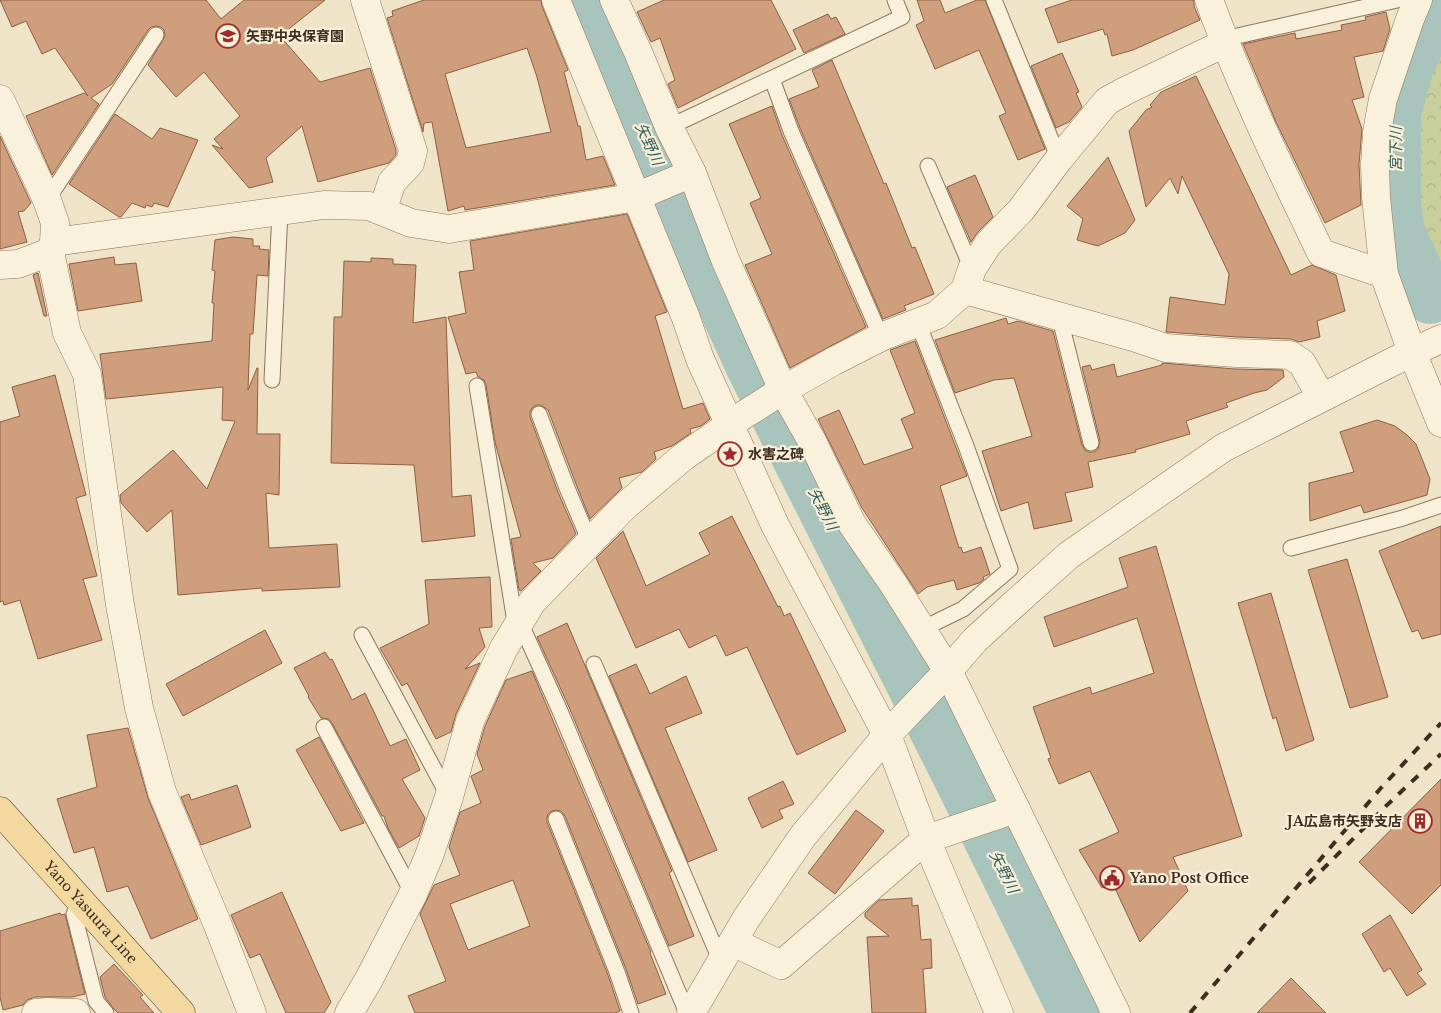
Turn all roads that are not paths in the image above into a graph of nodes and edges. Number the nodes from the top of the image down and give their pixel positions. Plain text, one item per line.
1 (365, 0) edge
2 (556, 0) edge
3 (614, 0) edge
4 (895, 0) edge
5 (994, 0) edge
6 (1209, 0) edge
7 (1396, 0) edge
8 (1418, 0) edge
9 (156, 34) dead end
10 (1225, 41) junction
11 (772, 79) junction
12 (0, 99) edge
13 (669, 127) junction
14 (1059, 159) junction
15 (928, 166) dead end
16 (688, 175) junction
17 (644, 193) junction
18 (47, 200) junction
19 (280, 211) junction
20 (382, 211) junction
21 (52, 247) junction
22 (0, 265) edge
23 (1384, 274) junction
24 (968, 280) junction
25 (1059, 315) junction
26 (918, 323) junction
27 (881, 338) junction
28 (1441, 339) edge
29 (1412, 352) junction
30 (272, 380) dead end
31 (477, 386) dead end
32 (778, 393) junction
33 (1321, 398) junction
34 (539, 414) dead end
35 (736, 420) junction
36 (1441, 423) edge
37 (1091, 443) dead end
38 (1441, 505) edge
39 (590, 542) junction
40 (1291, 548) dead end
41 (518, 626) junction
42 (922, 629) junction
43 (362, 636) dead end
44 (594, 664) dead end
45 (944, 676) junction
46 (324, 727) dead end
47 (891, 730) junction
48 (449, 797) junction
49 (1016, 809) junction
50 (556, 819) dead end
51 (3, 821) edge
52 (926, 839) junction
53 (413, 894) junction
54 (80, 900) junction
55 (727, 952) junction
56 (37, 1013) edge
57 (76, 1013) edge
58 (106, 1013) edge
59 (181, 1013) edge
60 (252, 1013) edge
61 (349, 1013) edge
62 (631, 1013) edge
63 (686, 1013) edge
64 (692, 1013) edge
65 (999, 1013) edge
66 (1116, 1013) edge

1 - 20 street
2 - 17 street
3 - 13 street
4 - 11 lane
5 - 14 lane
6 - 10 street
7 - 10 lane
8 - 23 street
9 - 18 lane
10 - 14 street
10 - 23 street
11 - 13 lane
11 - 27 lane
12 - 18 street
13 - 16 street
14 - 24 street
15 - 24 lane
16 - 17 street
16 - 32 street
17 - 20 street
17 - 35 street
18 - 21 street
19 - 20 street
19 - 21 street
19 - 30 lane
21 - 22 street
21 - 60 street
23 - 29 street
24 - 25 street
24 - 26 street
25 - 33 street
25 - 37 lane
26 - 27 street
26 - 42 lane
27 - 32 street
28 - 29 street
29 - 33 street
29 - 36 street
31 - 41 lane
32 - 35 street
32 - 42 street
33 - 45 street
34 - 39 lane
35 - 39 street
35 - 47 street
38 - 40 lane
39 - 41 street
41 - 48 street
41 - 63 lane
42 - 45 street
43 - 48 lane
44 - 55 lane
45 - 47 street
45 - 49 street
46 - 53 lane
47 - 52 street
47 - 55 street
48 - 53 street
49 - 52 street
49 - 66 street
50 - 62 lane
51 - 54 main road, Yano Yasuura Line
52 - 55 street
52 - 65 street
53 - 61 street
54 - 58 lane
54 - 59 main road, Yano Yasuura Line
55 - 64 street
56 - 57 street

